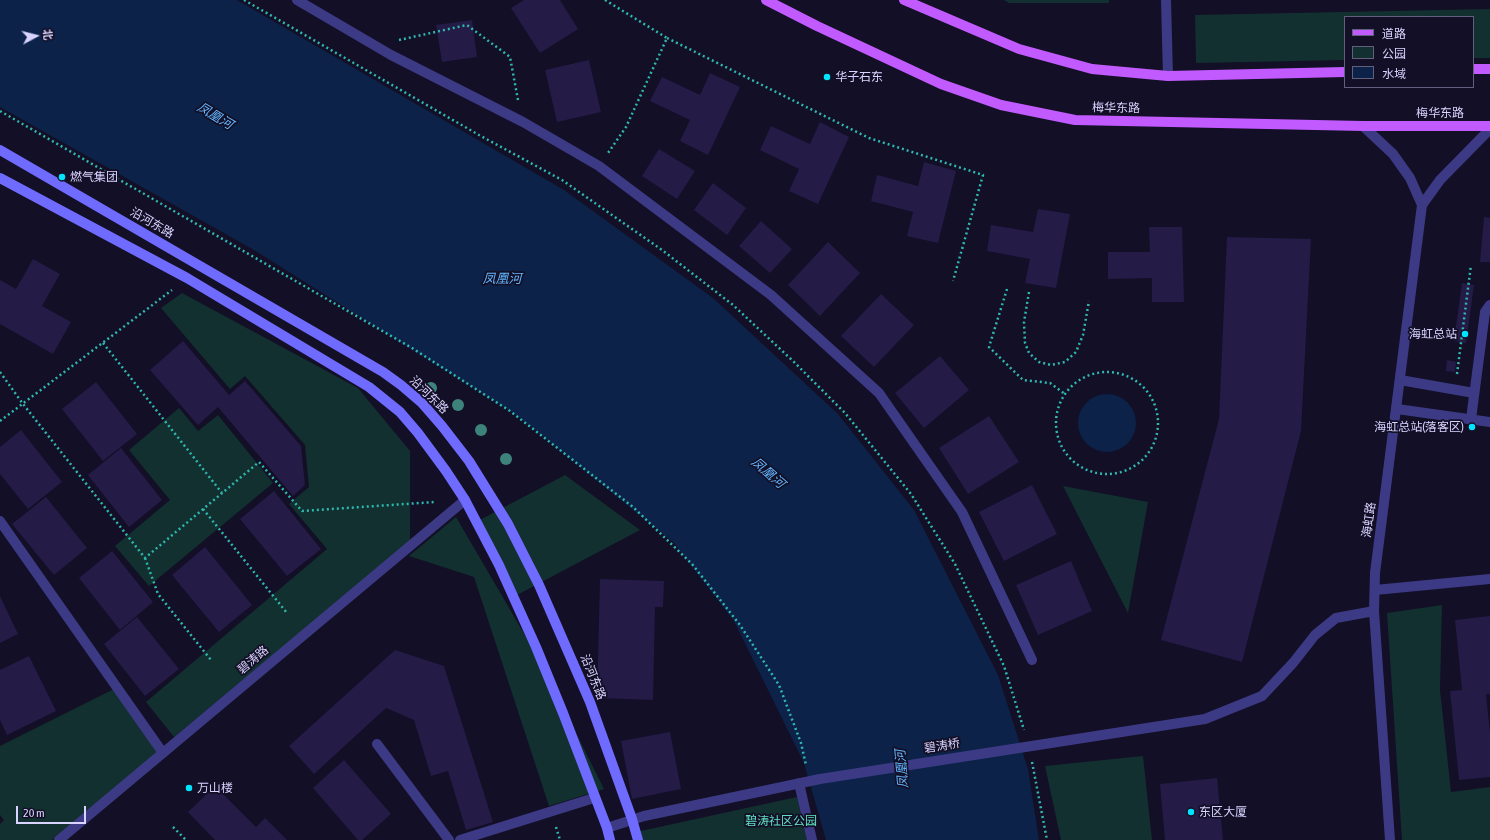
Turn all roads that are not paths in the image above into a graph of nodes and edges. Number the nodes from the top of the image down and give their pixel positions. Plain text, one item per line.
1 (297, 0) edge
2 (766, 0) edge
3 (904, 0) edge
4 (1166, 0) edge
5 (1490, 69) edge
6 (1474, 70) edge
7 (1344, 72) edge
8 (1168, 76) junction
9 (1363, 126) junction
10 (1490, 126) edge
11 (1490, 129) edge
12 (0, 150) edge
13 (0, 178) edge
14 (1422, 205) junction
15 (1490, 305) edge
16 (1400, 380) junction
17 (1474, 393) junction
18 (1396, 409) junction
19 (1471, 419) junction
20 (1490, 422) edge
21 (464, 500) junction
22 (0, 521) edge
23 (1490, 578) edge
24 (1374, 590) junction
25 (1374, 611) junction
26 (1032, 660) dead end
27 (377, 744) dead end
28 (163, 753) junction
29 (799, 783) junction
30 (594, 798) junction
31 (632, 819) junction
32 (607, 828) junction
33 (59, 840) edge
34 (449, 840) edge
35 (460, 840) edge
36 (610, 840) edge
37 (638, 840) edge
38 (812, 840) edge
39 (1390, 840) edge

1 - 26 street
2 - 9 main road, 梅华东路
3 - 8 main road
4 - 8 street
5 - 6 main road
7 - 8 main road
9 - 10 main road, 梅华东路
9 - 14 street
11 - 14 street
12 - 31 street, 沿河东路
13 - 21 street
14 - 16 street, 海虹路
15 - 17 street
16 - 17 street
16 - 18 street, 海虹路
17 - 19 street
18 - 19 street
18 - 24 street, 海虹路
19 - 20 street
21 - 28 street, 碧涛路
21 - 30 street
22 - 28 street
23 - 24 street
24 - 25 street, 海虹路
25 - 29 street, 碧涛桥
25 - 39 street, 海虹路
27 - 34 street
28 - 33 street, 碧涛路
29 - 31 street, 碧涛桥
29 - 38 street
30 - 32 street
30 - 35 street
31 - 32 street, 碧涛桥
31 - 37 street, 沿河东路
32 - 36 street

